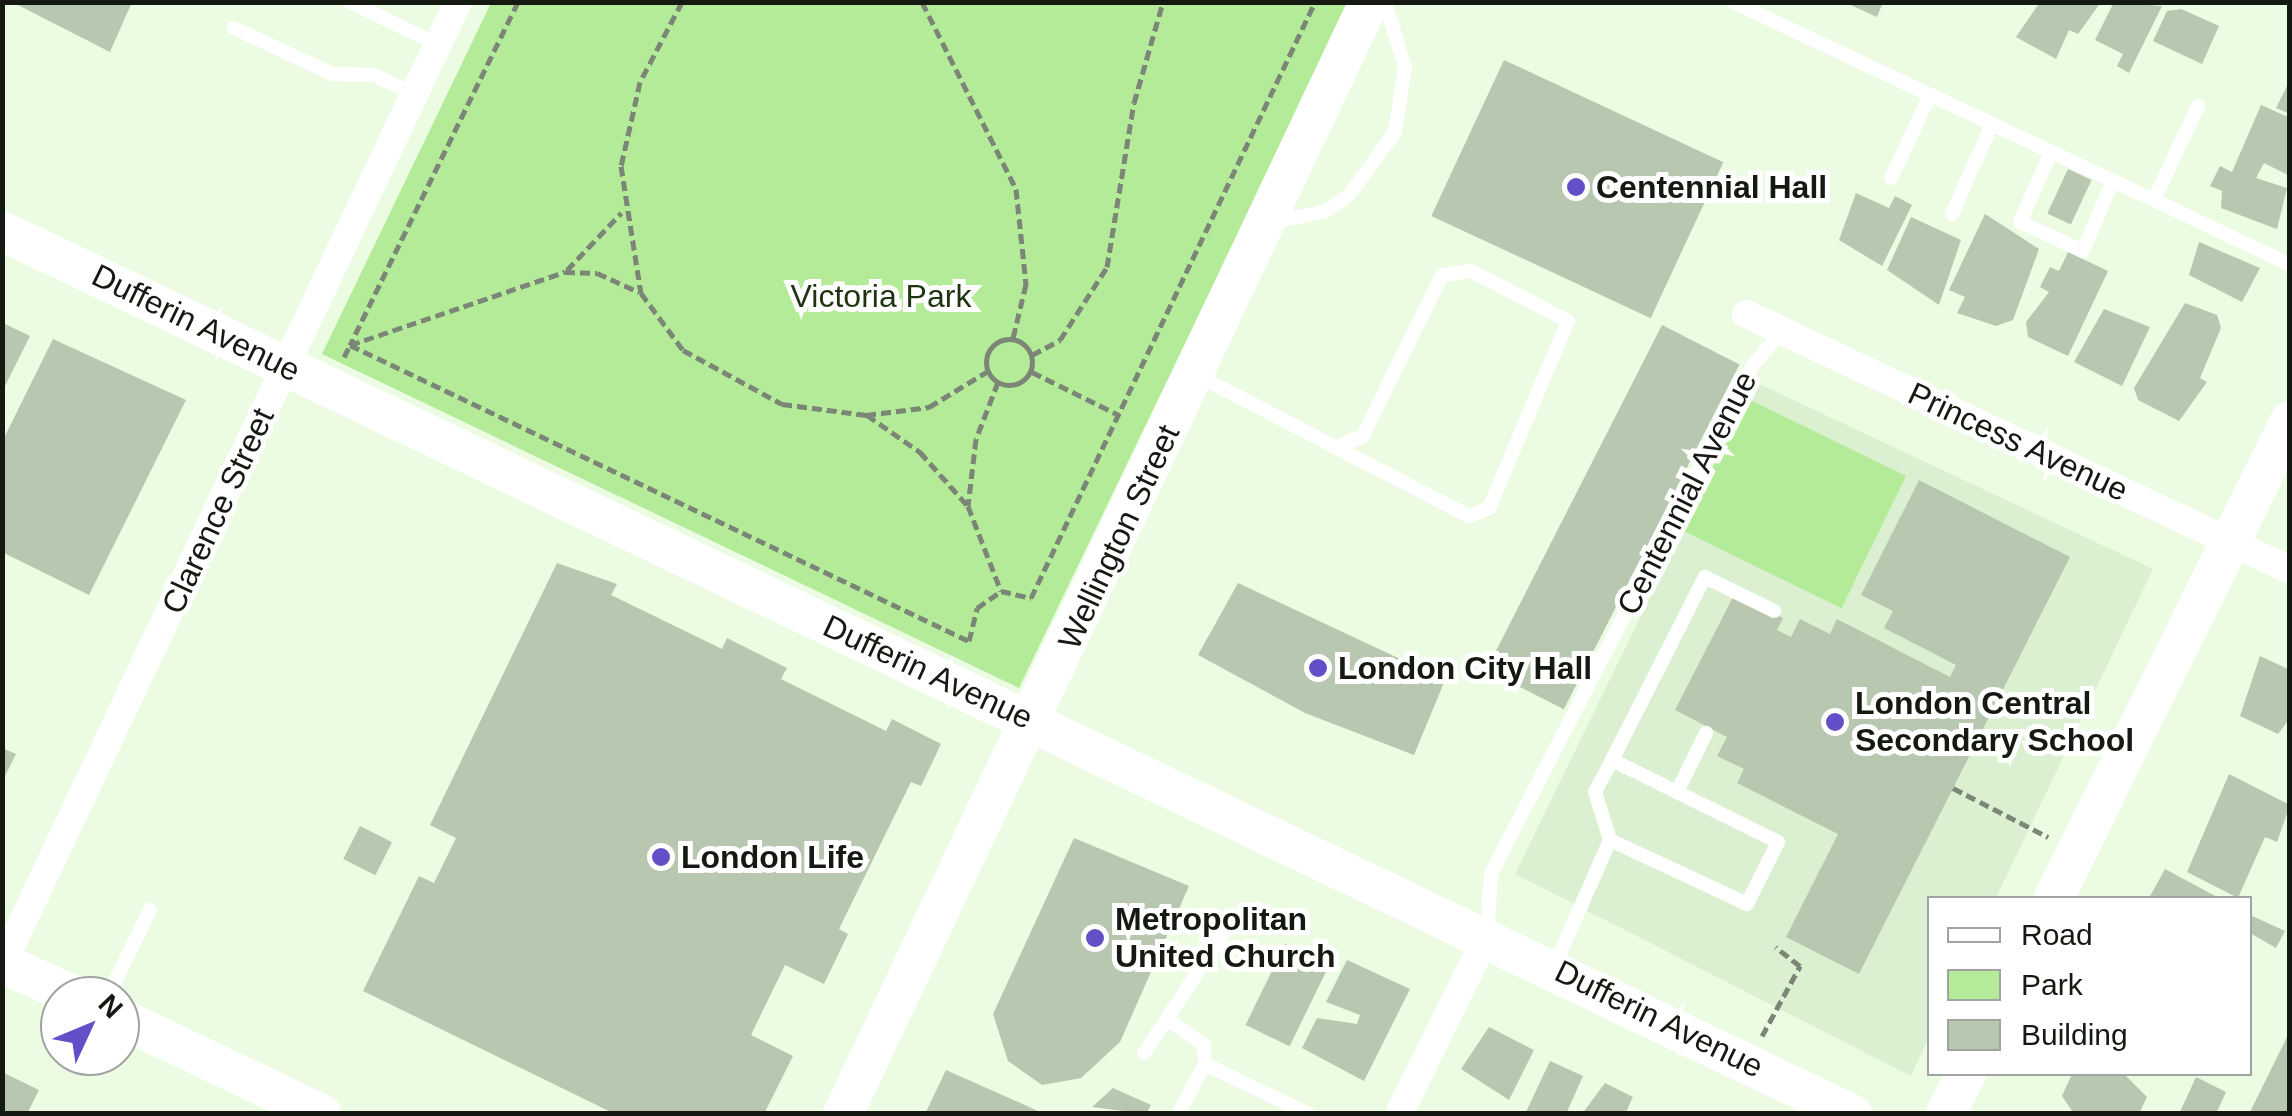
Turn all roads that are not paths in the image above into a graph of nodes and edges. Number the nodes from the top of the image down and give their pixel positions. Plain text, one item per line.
1 (350, 2) edge
2 (458, 2) edge
3 (1368, 2) edge
4 (1384, 2) edge
5 (1734, 2) edge
6 (234, 28) dead end
7 (438, 44) junction
8 (413, 92) junction
9 (1930, 95) junction
10 (2198, 106) dead end
11 (1992, 124) junction
12 (2051, 152) junction
13 (1891, 178) dead end
14 (2113, 181) junction
15 (2154, 200) junction
16 (1952, 214) dead end
17 (1266, 224) junction
18 (2, 230) edge
19 (2290, 264) edge
20 (1746, 314) dead end
21 (1782, 331) junction
22 (286, 367) junction
23 (1195, 374) junction
24 (2290, 421) edge
25 (1335, 447) junction
26 (2232, 543) junction
27 (2290, 570) edge
28 (1774, 611) dead end
29 (1030, 721) junction
30 (1706, 732) dead end
31 (1612, 760) junction
32 (1677, 792) junction
33 (1610, 840) junction
34 (2055, 896) edge
35 (150, 910) dead end
36 (1235, 916) dead end
37 (1487, 935) junction
38 (3, 963) edge
39 (1554, 967) junction
40 (118, 976) edge
41 (40, 980) edge
42 (1167, 1018) junction
43 (140, 1028) edge
44 (1144, 1053) dead end
45 (1204, 1064) junction
46 (858, 1066) junction
47 (1965, 1076) edge
48 (303, 1110) edge
49 (819, 1114) edge
50 (843, 1114) edge
51 (1178, 1114) edge
52 (1308, 1114) edge
53 (1399, 1114) edge
54 (1852, 1114) edge
55 (1946, 1114) edge

1 - 7 lane
2 - 7 street, Clarence Street
3 - 17 street, Wellington Street
4 - 17 lane
5 - 9 lane
6 - 8 lane
7 - 8 street, Clarence Street
8 - 22 street, Clarence Street
9 - 11 lane
9 - 13 lane
10 - 15 lane
11 - 12 lane
11 - 16 lane
12 - 14 lane
12 - 14 lane
14 - 15 lane
15 - 19 lane
17 - 23 street, Wellington Street
18 - 22 street, Dufferin Avenue
20 - 21 street, Princess Avenue
21 - 26 street, Princess Avenue
21 - 37 lane, Centennial Avenue
22 - 29 street, Dufferin Avenue
22 - 38 street, Clarence Street
23 - 25 lane
23 - 29 street, Wellington Street
24 - 26 street
25 - 25 lane
26 - 27 street, Princess Avenue
26 - 34 street
28 - 31 lane
29 - 37 street, Dufferin Avenue
29 - 46 street, Wellington Street
30 - 32 lane
31 - 32 lane
31 - 33 lane
32 - 33 lane
33 - 39 lane
35 - 40 lane
36 - 42 lane
37 - 39 street, Dufferin Avenue
37 - 53 street
38 - 41 street
39 - 54 street, Dufferin Avenue
42 - 44 lane
42 - 45 lane
43 - 48 street
45 - 51 lane
45 - 52 lane
46 - 49 street, Wellington Street
46 - 50 street, Wellington Street
47 - 55 street

